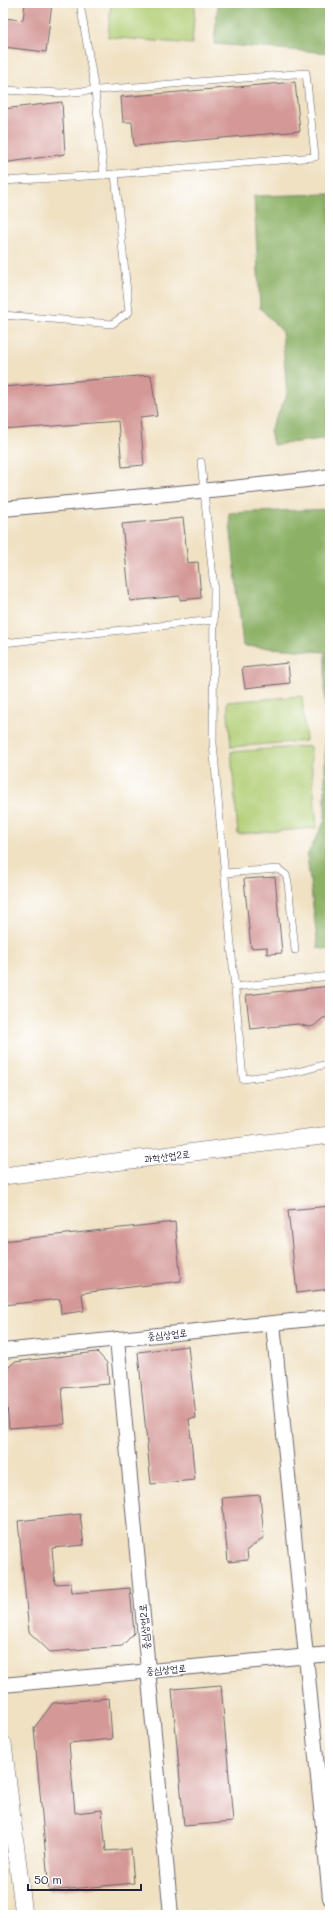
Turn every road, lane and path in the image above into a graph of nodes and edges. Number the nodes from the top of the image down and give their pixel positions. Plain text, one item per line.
1 (81, 3) edge
2 (3, 90) edge
3 (95, 91) junction
4 (115, 174) junction
5 (104, 175) junction
6 (3, 181) edge
7 (3, 315) edge
8 (201, 462) dead end
9 (330, 476) edge
10 (203, 490) junction
11 (3, 509) edge
12 (214, 620) junction
13 (3, 643) edge
14 (225, 873) junction
15 (295, 950) dead end
16 (330, 976) edge
17 (235, 987) junction
18 (330, 1062) edge
19 (330, 1135) edge
20 (3, 1176) edge
21 (330, 1317) edge
22 (273, 1324) junction
23 (117, 1339) junction
24 (3, 1350) edge
25 (330, 1654) edge
26 (306, 1656) junction
27 (148, 1671) junction
28 (3, 1685) edge
29 (3, 1744) edge
30 (330, 1898) edge
31 (24, 1915) edge
32 (171, 1915) edge

1 - 3 lane
2 - 3 lane
3 - 4 lane
3 - 5 lane
4 - 5 lane
4 - 7 lane
5 - 6 lane
8 - 10 lane
9 - 10 street
10 - 11 street
10 - 12 lane
12 - 13 lane
12 - 14 lane
14 - 15 lane
14 - 17 lane
16 - 17 lane
17 - 18 lane
19 - 20 street, 과학산업2로
21 - 22 street, 중심상업로
22 - 23 street, 중심상업로
22 - 26 street
23 - 24 street, 중심상업로
23 - 27 street, 중심상업2로
25 - 26 street, 중심상업로
26 - 27 street, 중심상업로
26 - 30 street
27 - 28 street, 중심상업로
27 - 32 street, 중심상업2로
29 - 31 street

